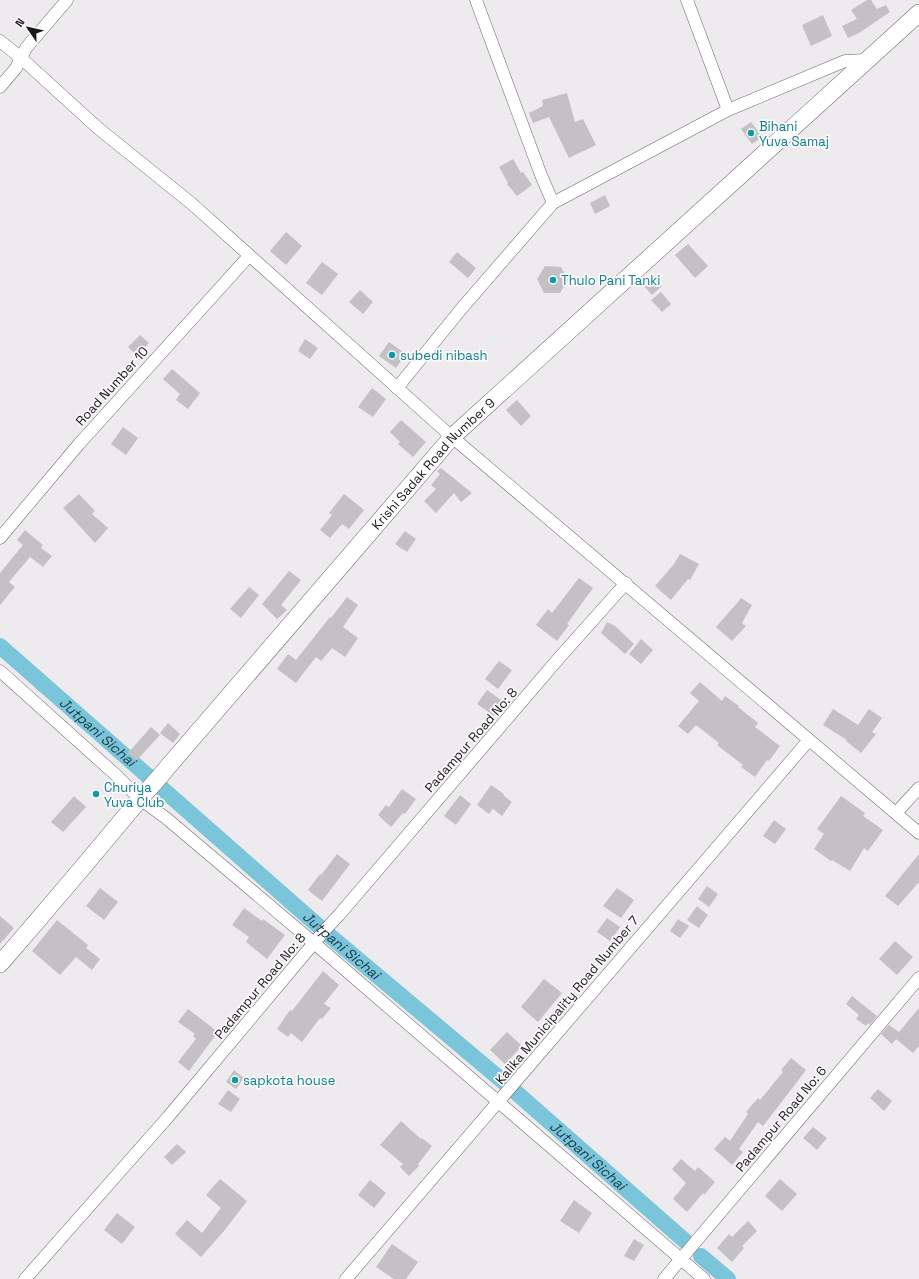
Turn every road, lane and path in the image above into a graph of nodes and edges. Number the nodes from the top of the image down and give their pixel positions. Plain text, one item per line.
1 (67, 0) edge
2 (476, 0) edge
3 (687, 0) edge
4 (919, 14) edge
5 (0, 40) edge
6 (21, 58) junction
7 (867, 60) junction
8 (0, 87) edge
9 (728, 110) junction
10 (553, 203) junction
11 (249, 256) junction
12 (397, 388) junction
13 (452, 437) junction
14 (0, 538) edge
15 (626, 583) junction
16 (0, 671) edge
17 (808, 740) junction
18 (919, 788) edge
19 (140, 799) junction
20 (896, 814) junction
21 (919, 833) edge
22 (314, 943) junction
23 (0, 964) edge
24 (919, 978) edge
25 (499, 1101) junction
26 (681, 1260) junction
27 (25, 1279) edge
28 (346, 1279) edge
29 (664, 1279) edge
30 (704, 1279) edge

1 - 6 street
2 - 10 street
3 - 9 street
4 - 7 street, Krishi Sadak Road Number 9
5 - 6 street
6 - 8 street
6 - 11 street
7 - 9 street
7 - 13 street, Krishi Sadak Road Number 9
9 - 10 street
10 - 12 street
11 - 12 street
11 - 14 street, Road Number 10
12 - 13 street
13 - 15 street
13 - 19 street, Krishi Sadak Road Number 9
15 - 17 street
15 - 22 street, Padampur Road No: 8
16 - 19 street
17 - 20 street
17 - 25 street, Kalika Municipality Road Number 7
18 - 20 street
19 - 22 street
19 - 23 street, Krishi Sadak Road Number 9
20 - 21 street
22 - 25 street
22 - 27 street, Padampur Road No: 8
24 - 26 street, Padampur Road No: 6
25 - 26 street
25 - 28 street, Kalika Municipality Road Number 7
26 - 29 street, Padampur Road No: 6
26 - 30 street

